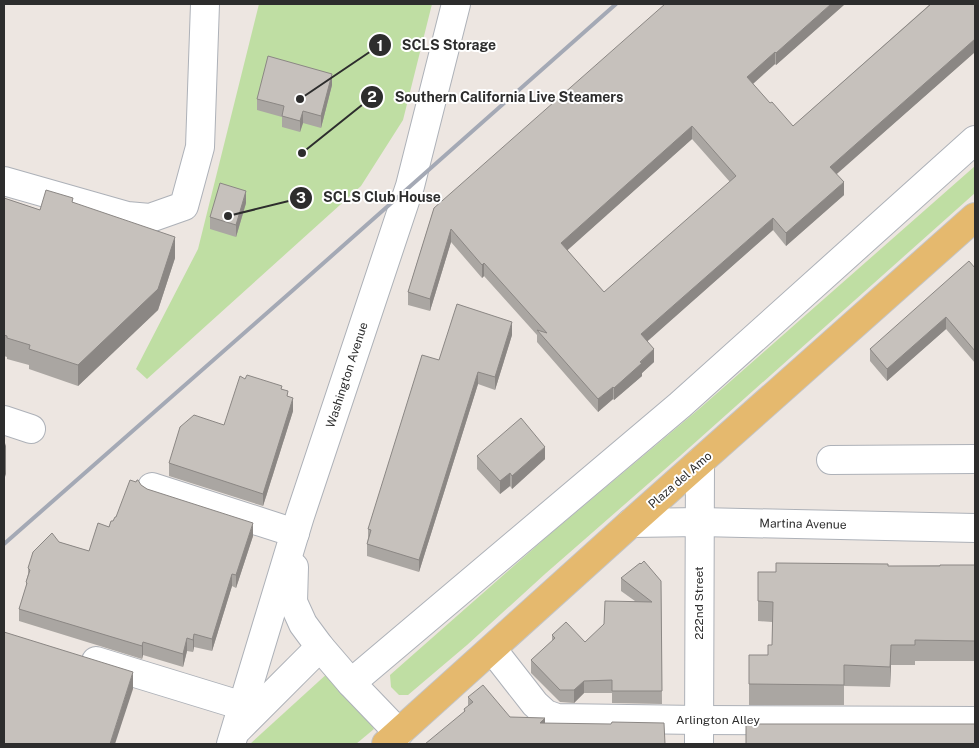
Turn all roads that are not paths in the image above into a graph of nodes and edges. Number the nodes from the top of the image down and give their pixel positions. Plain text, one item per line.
1 (205, 4) edge
2 (456, 4) edge
3 (975, 140) edge
4 (4, 181) edge
5 (975, 217) edge
6 (4, 420) edge
7 (31, 429) dead end
8 (831, 460) dead end
9 (975, 460) edge
10 (700, 462) junction
11 (152, 487) dead end
12 (700, 522) junction
13 (631, 523) junction
14 (298, 525) junction
15 (975, 528) edge
16 (320, 647) junction
17 (492, 649) junction
18 (78, 655) edge
19 (351, 683) junction
20 (243, 706) junction
21 (975, 721) edge
22 (699, 732) edge
23 (233, 738) edge
24 (392, 738) edge

1 - 4 street
2 - 14 street, Washington Avenue
3 - 19 street
5 - 10 main road, Plaza del Amo
6 - 7 street
8 - 9 street
10 - 12 street, 222nd Street
10 - 13 main road, Plaza del Amo
11 - 14 street
12 - 13 street, Martina Avenue
12 - 15 street, Martina Avenue
12 - 22 street, 222nd Street
13 - 17 main road, Plaza del Amo
14 - 16 street
14 - 20 street, Washington Avenue
16 - 19 street
16 - 23 street
17 - 22 street, Arlington Alley
17 - 24 main road, Plaza del Amo
18 - 20 street
19 - 24 street
20 - 23 street, Washington Avenue
21 - 22 street, Arlington Alley

